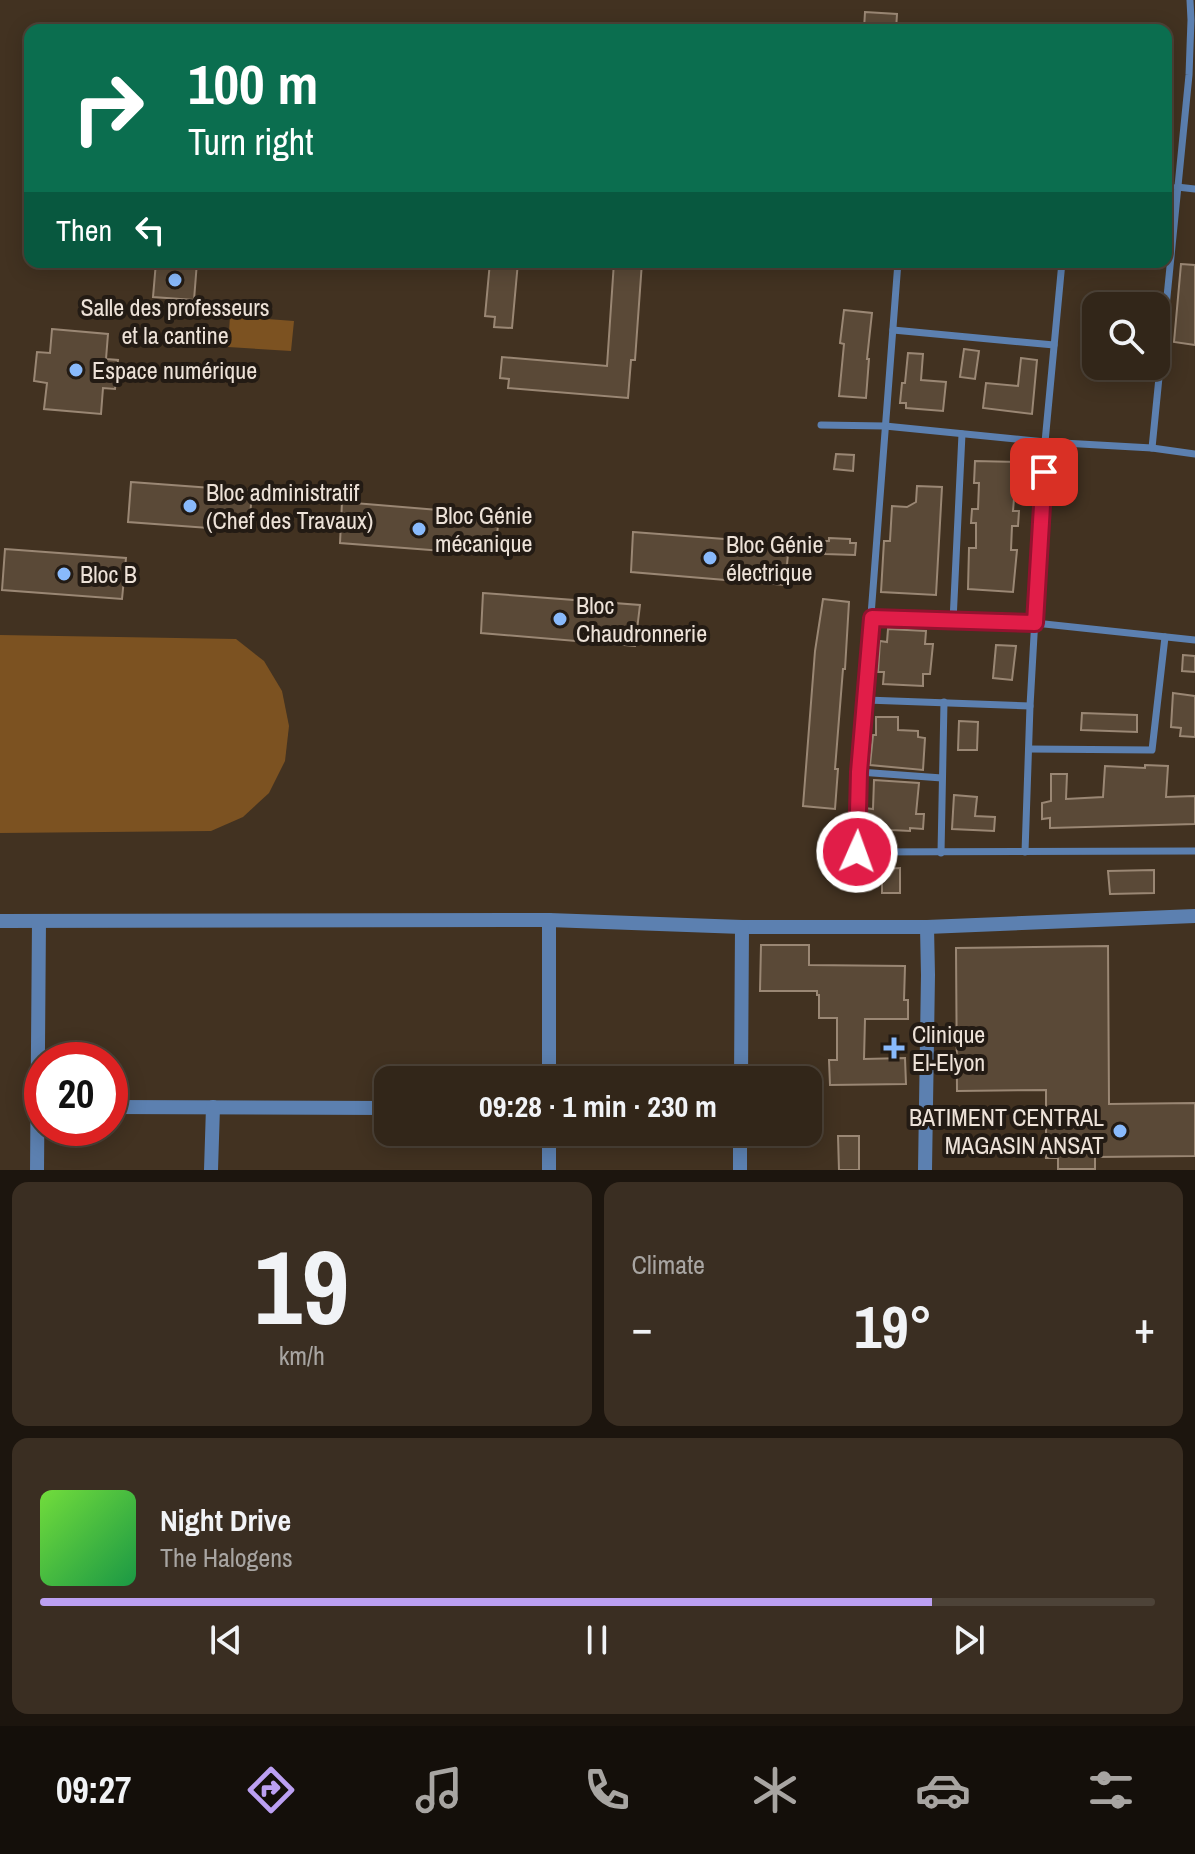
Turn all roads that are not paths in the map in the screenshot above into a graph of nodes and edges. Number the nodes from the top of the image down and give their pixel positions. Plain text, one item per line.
1 (1190, 0) edge
2 (1192, 75) edge
3 (1177, 187) junction
4 (1195, 189) edge
5 (1172, 239) edge
6 (898, 268) edge
7 (1061, 268) edge
8 (1169, 268) edge
9 (893, 330) junction
10 (1054, 345) junction
11 (821, 425) dead end
12 (885, 426) junction
13 (962, 434) junction
14 (1045, 442) junction
15 (1152, 448) junction
16 (1195, 454) edge
17 (872, 618) junction
18 (953, 621) junction
19 (1035, 623) junction
20 (1165, 637) junction
21 (1195, 640) edge
22 (866, 700) junction
23 (944, 702) junction
24 (1030, 706) junction
25 (1029, 749) junction
26 (859, 772) junction
27 (942, 778) junction
28 (1195, 851) edge
29 (1025, 852) junction
30 (941, 853) junction
31 (1195, 916) edge
32 (549, 920) junction
33 (0, 921) edge
34 (39, 921) junction
35 (742, 927) junction
36 (927, 927) junction
37 (40, 1042) edge
38 (549, 1066) edge
39 (741, 1066) edge
40 (128, 1107) edge
41 (213, 1107) junction
42 (374, 1108) edge
43 (38, 1146) edge
44 (549, 1146) edge
45 (740, 1146) edge
46 (37, 1170) edge
47 (211, 1170) edge
48 (549, 1170) edge
49 (740, 1170) edge
50 (925, 1170) edge

1 - 2 lane
2 - 3 lane
3 - 4 lane
3 - 5 lane
6 - 9 lane
7 - 10 lane
8 - 15 lane
9 - 10 lane
9 - 12 lane
10 - 14 lane
11 - 12 lane
12 - 13 lane
12 - 17 lane
13 - 14 lane
13 - 18 lane
14 - 15 lane
14 - 19 lane
15 - 16 lane
17 - 18 lane
17 - 22 lane
18 - 19 lane
19 - 20 lane
19 - 24 lane
20 - 21 lane
20 - 25 lane
22 - 23 lane
22 - 26 lane
23 - 24 lane
23 - 27 lane
24 - 25 lane
25 - 29 lane
26 - 27 lane
26 - 30 lane
27 - 30 lane
28 - 29 lane
29 - 30 lane
31 - 36 street
32 - 34 street
32 - 35 street
32 - 38 street
33 - 34 street
34 - 37 street
35 - 36 street
35 - 39 street
36 - 50 street
40 - 41 street
41 - 42 street
41 - 47 street
43 - 46 street
44 - 48 street
45 - 49 street

